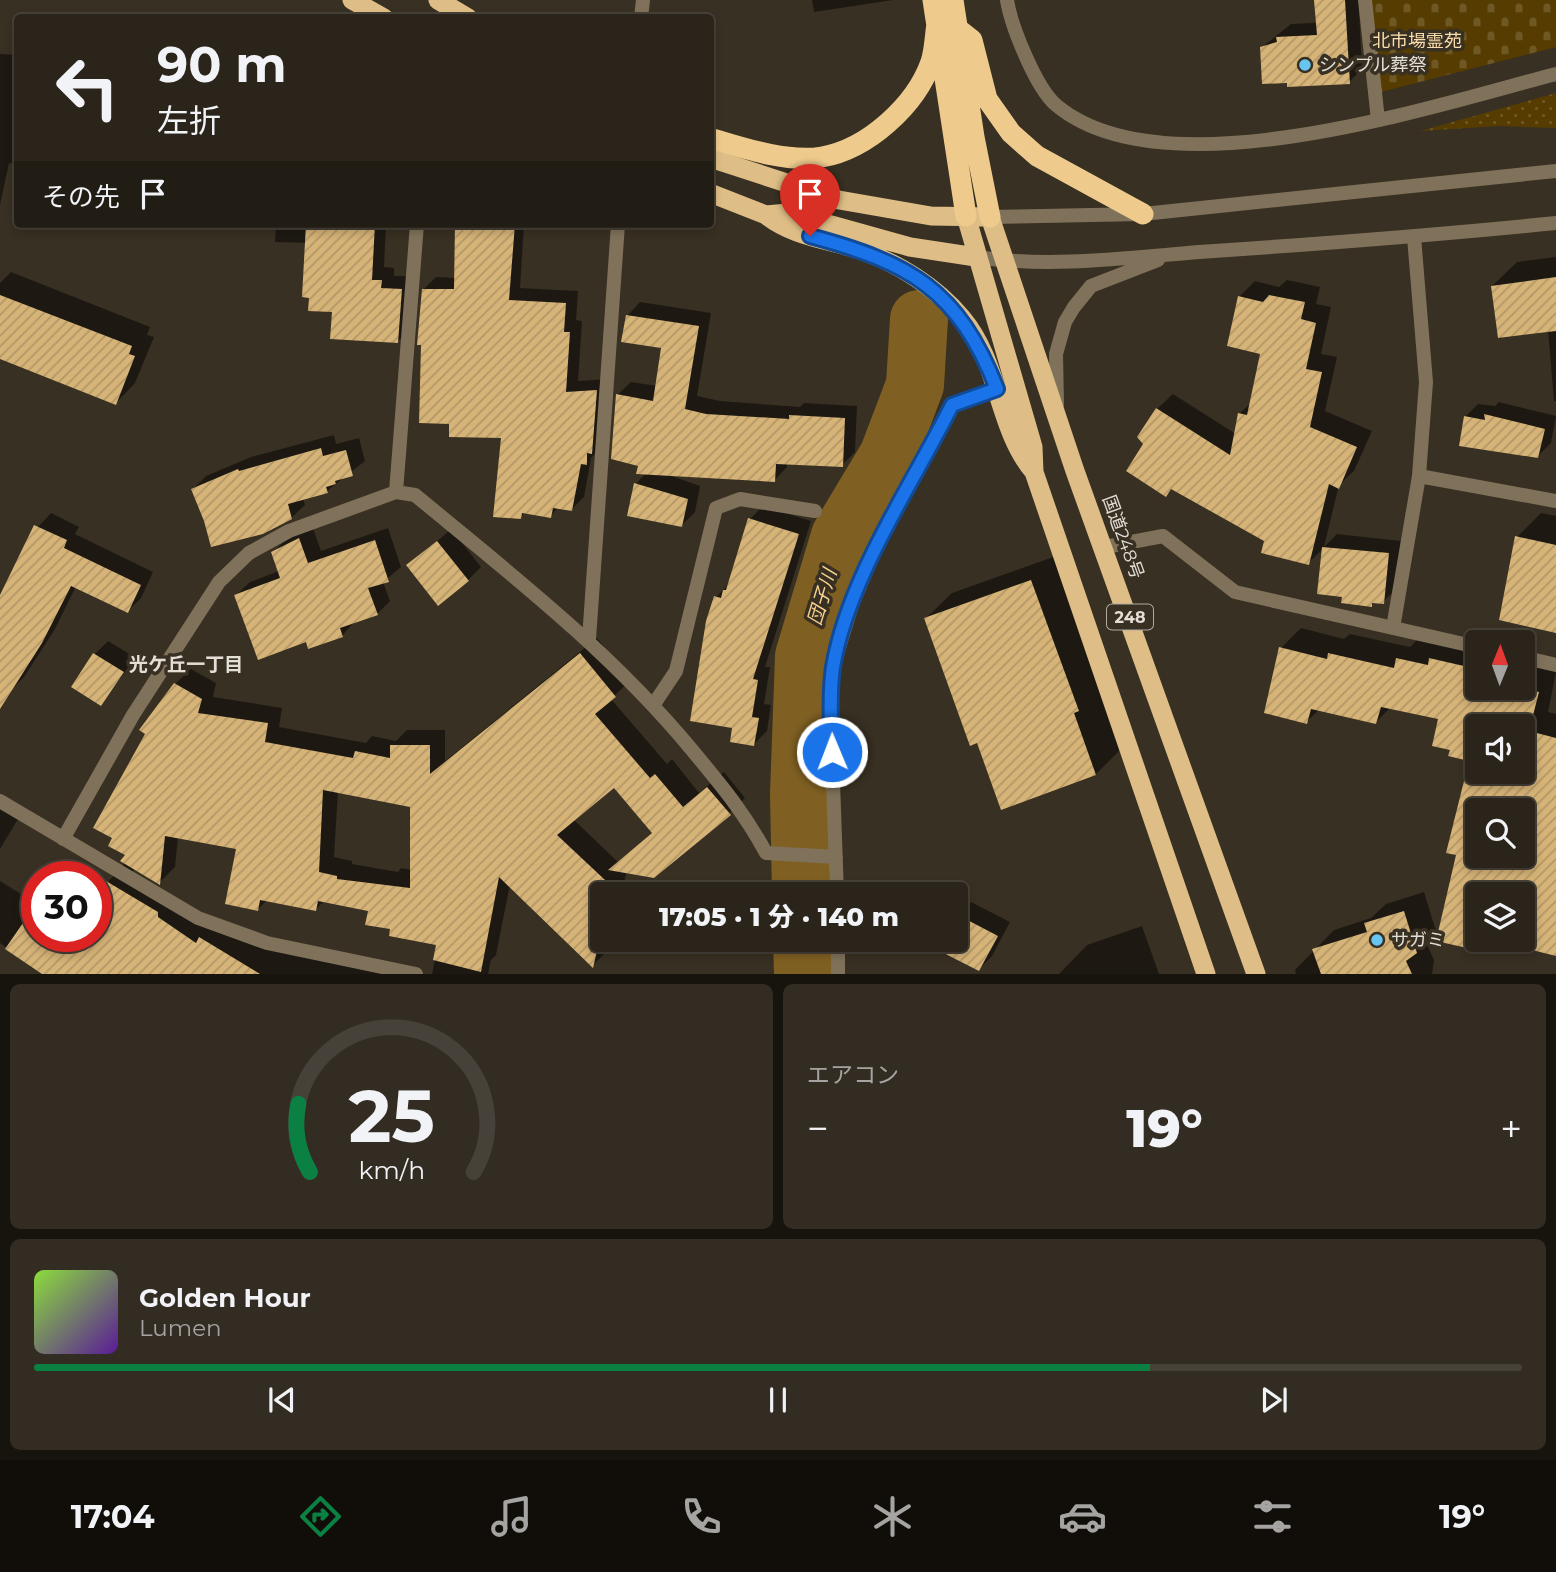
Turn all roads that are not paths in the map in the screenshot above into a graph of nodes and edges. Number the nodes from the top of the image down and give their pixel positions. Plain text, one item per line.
1 (352, 0) edge
2 (439, 0) edge
3 (933, 0) edge
4 (953, 0) edge
5 (1007, 0) edge
6 (1365, 0) edge
7 (377, 14) edge
8 (462, 14) edge
9 (937, 24) junction
10 (958, 29) junction
11 (1556, 74) edge
12 (1378, 120) junction
13 (714, 139) edge
14 (714, 159) edge
15 (1556, 171) edge
16 (714, 194) edge
17 (1143, 214) junction
18 (766, 215) junction
19 (966, 216) junction
20 (990, 217) junction
21 (1556, 223) edge
22 (417, 228) edge
23 (618, 228) edge
24 (1414, 237) junction
25 (1172, 254) junction
26 (976, 257) junction
27 (1003, 261) junction
28 (997, 389) junction
29 (1058, 417) junction
30 (1034, 472) junction
31 (1419, 476) junction
32 (396, 492) junction
33 (1556, 501) edge
34 (815, 511) dead end
35 (1105, 547) junction
36 (1393, 628) junction
37 (589, 639) junction
38 (1465, 644) edge
39 (1535, 660) edge
40 (1556, 665) edge
41 (654, 704) junction
42 (0, 801) edge
43 (63, 839) junction
44 (836, 857) junction
45 (837, 882) edge
46 (838, 952) edge
47 (416, 974) edge
48 (838, 974) edge
49 (1206, 974) edge
50 (1256, 974) edge

1 - 7 highway
2 - 8 highway
3 - 9 highway
4 - 10 highway
5 - 12 street
6 - 12 street
9 - 13 highway
9 - 19 highway
10 - 17 highway
10 - 20 highway
11 - 12 street
14 - 19 highway
15 - 17 street
16 - 18 highway, 248
17 - 20 street
18 - 26 highway, 248
18 - 28 highway, 248
19 - 20 highway
19 - 26 highway, 248
20 - 27 highway, 国道248号 / 248
21 - 24 street
22 - 32 street
23 - 37 street
24 - 25 street
24 - 31 street
25 - 27 street
25 - 29 street
26 - 27 street
26 - 30 highway, 248
27 - 29 highway, 国道248号 / 248
28 - 30 highway, 248
28 - 44 street
29 - 35 highway, 国道248号 / 248
30 - 49 highway, 248
31 - 33 street
31 - 36 street
32 - 37 street
32 - 43 street
34 - 41 street
35 - 36 street
35 - 50 highway, 国道248号 / 248
36 - 38 street
37 - 41 street
39 - 40 street
41 - 44 street
42 - 43 street
43 - 47 street
44 - 45 street
46 - 48 street

